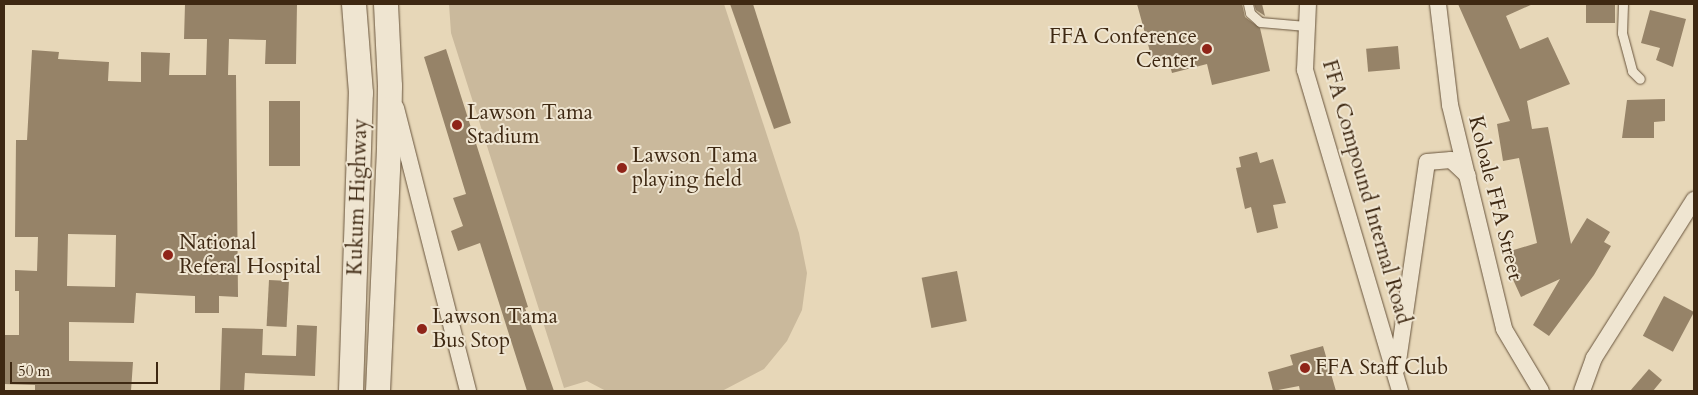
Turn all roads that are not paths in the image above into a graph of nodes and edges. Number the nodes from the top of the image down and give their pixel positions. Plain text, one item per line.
1 (354, 4) edge
2 (386, 4) edge
3 (1248, 4) edge
4 (1308, 4) edge
5 (1438, 4) edge
6 (1623, 4) edge
7 (1306, 26) junction
8 (1640, 80) dead end
9 (390, 86) junction
10 (1469, 178) junction
11 (1694, 200) edge
12 (1397, 372) junction
13 (351, 391) edge
14 (378, 391) edge
15 (468, 391) edge
16 (1400, 391) edge
17 (1541, 391) edge
18 (1582, 391) edge

1 - 13 main road, Kukum Highway
2 - 9 main road, Kukum Highway
3 - 7 lane
4 - 7 street, FFA Compound Internal Road
5 - 10 street, Koloale FFA Street
6 - 8 lane
7 - 12 street, FFA Compound Internal Road
9 - 14 main road, Kukum Highway
9 - 15 street
10 - 12 street
10 - 17 street, Koloale FFA Street
11 - 18 street
12 - 16 street, FFA Compound Internal Road

